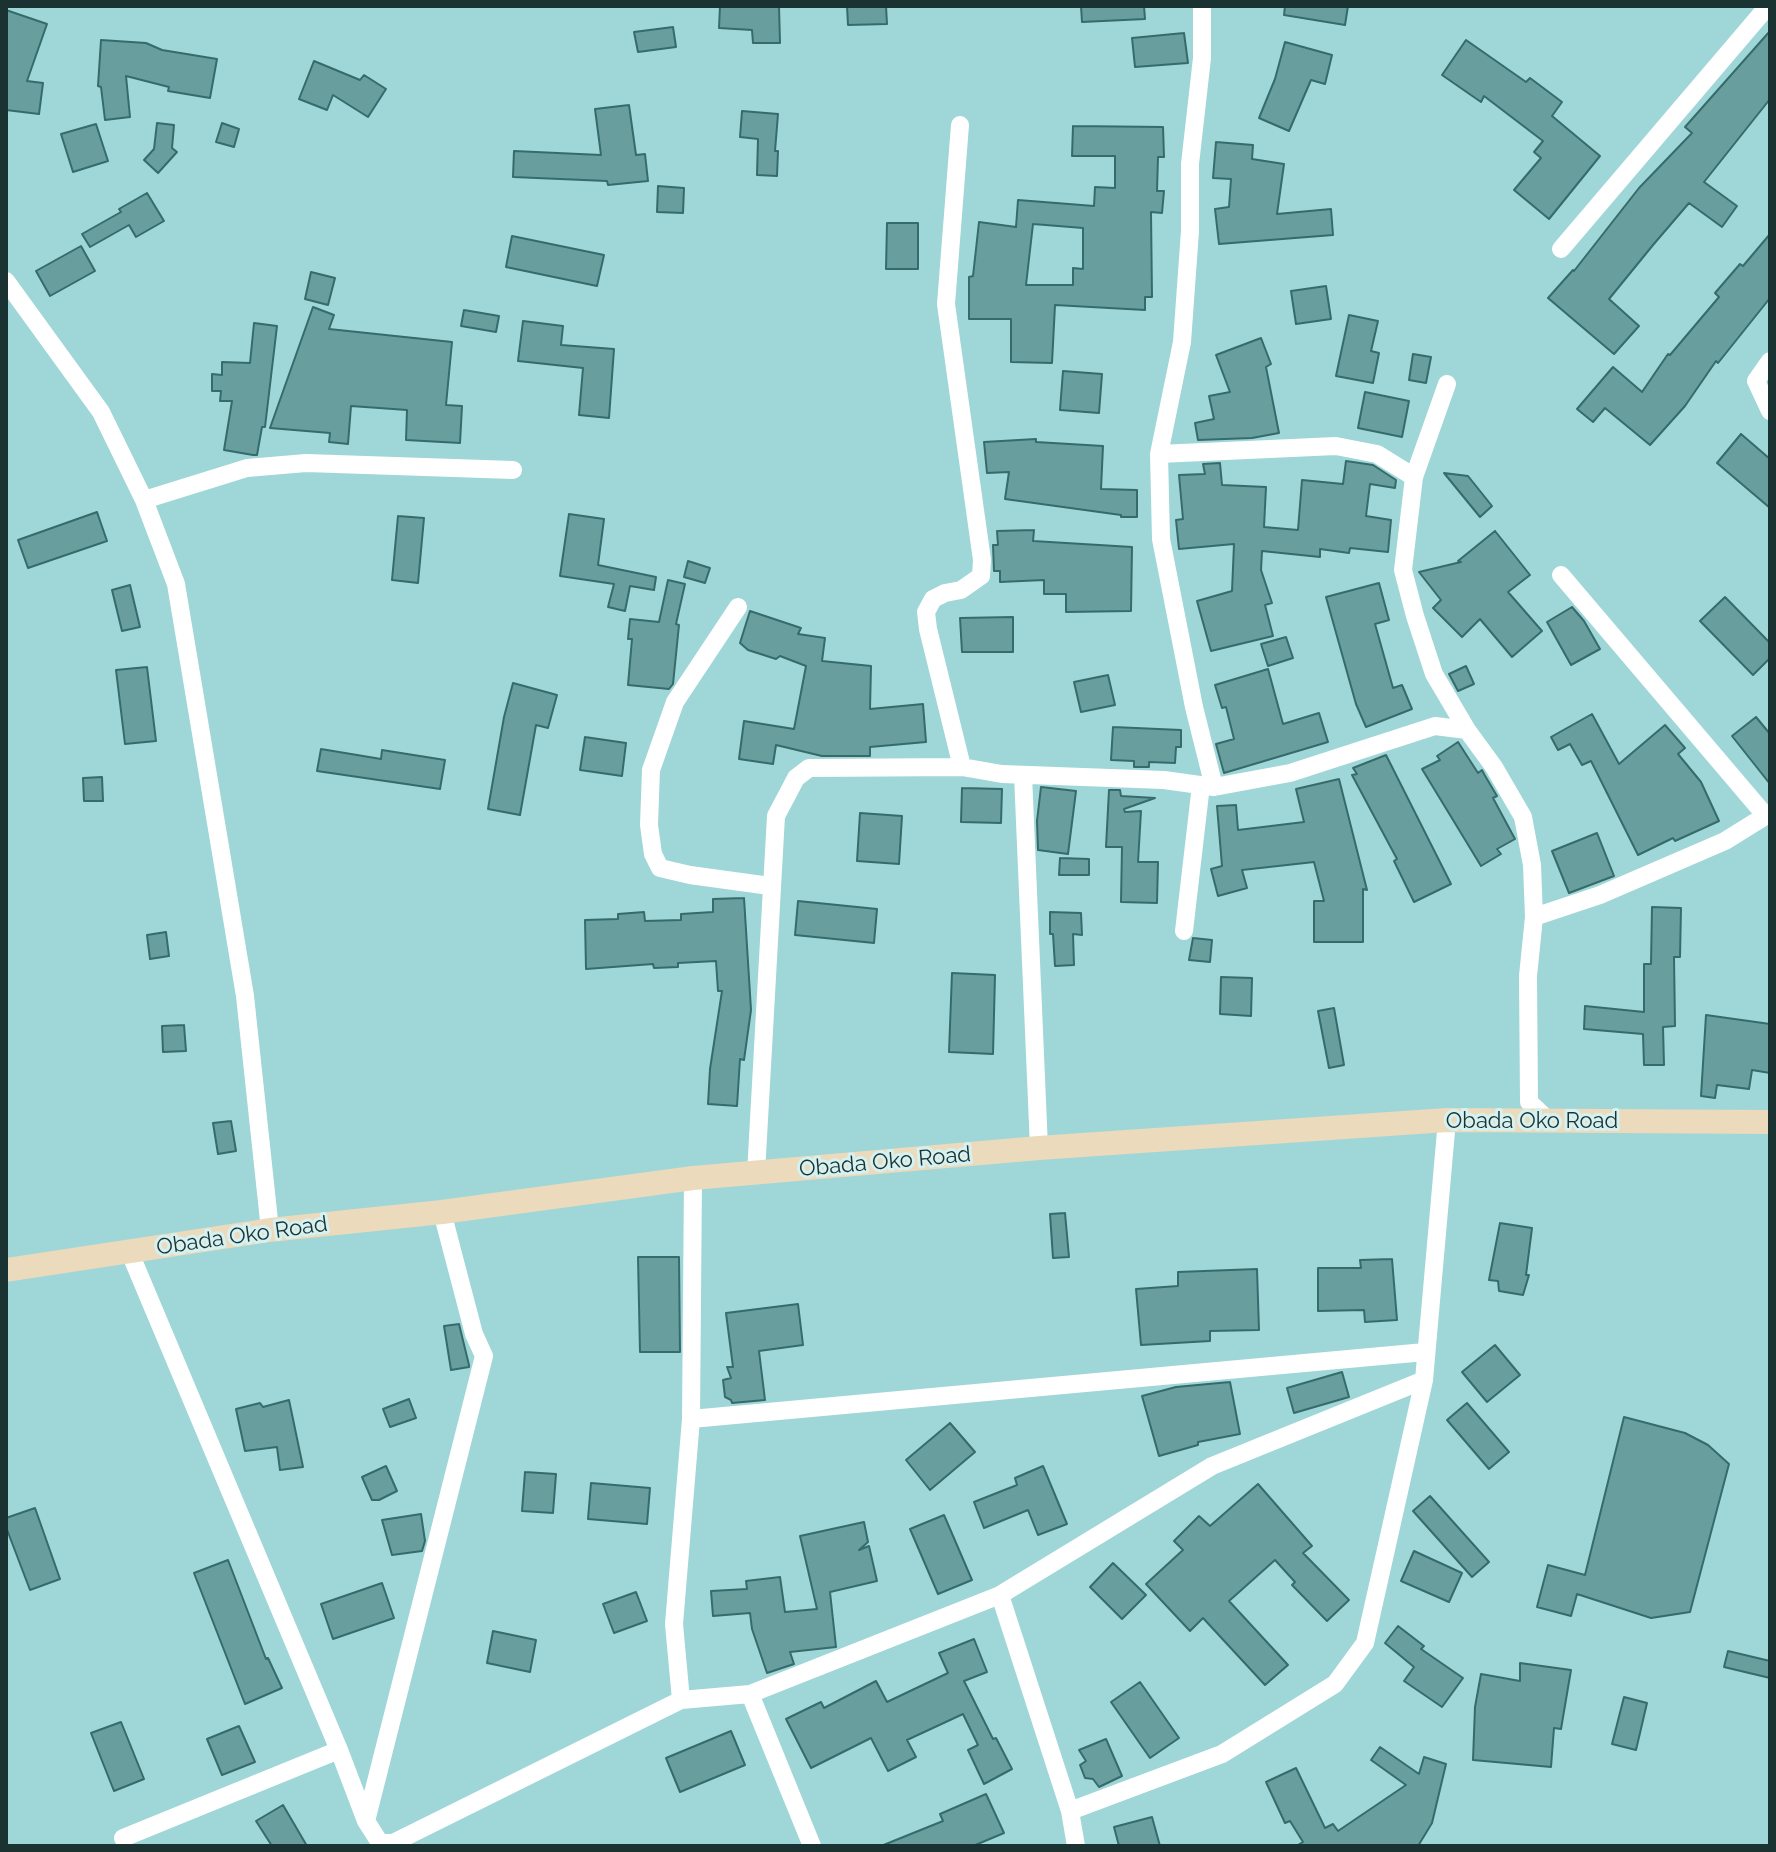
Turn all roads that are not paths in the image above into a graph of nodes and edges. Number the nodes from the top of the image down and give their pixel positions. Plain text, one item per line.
1 (1202, 6) edge
2 (1768, 6) edge
3 (960, 125) dead end
4 (1561, 249) dead end
5 (6, 281) edge
6 (1770, 361) edge
7 (1447, 384) dead end
8 (1770, 411) edge
9 (1159, 454) junction
10 (513, 470) dead end
11 (1414, 477) junction
12 (144, 500) junction
13 (1561, 575) dead end
14 (738, 607) dead end
15 (1467, 730) junction
16 (962, 767) junction
17 (1023, 775) junction
18 (1208, 786) junction
19 (1768, 814) edge
20 (770, 886) junction
21 (1534, 917) junction
22 (1184, 931) dead end
23 (1447, 1120) junction
24 (1548, 1120) junction
25 (1770, 1122) edge
26 (1039, 1148) junction
27 (756, 1173) junction
28 (693, 1178) junction
29 (442, 1212) junction
30 (270, 1230) junction
31 (130, 1253) junction
32 (6, 1270) edge
33 (1425, 1352) junction
34 (1424, 1380) junction
35 (691, 1419) junction
36 (1000, 1595) junction
37 (750, 1694) junction
38 (681, 1700) junction
39 (339, 1750) junction
40 (1070, 1811) junction
41 (366, 1821) junction
42 (123, 1838) dead end
43 (812, 1846) edge
44 (1076, 1846) edge

1 - 9 street
2 - 4 street
3 - 16 street
5 - 12 street
6 - 8 street
7 - 11 street
9 - 11 street
9 - 18 street
10 - 12 street
11 - 15 street
12 - 30 street
13 - 19 street
14 - 20 street
15 - 18 street
15 - 21 street
16 - 17 street
16 - 20 street
17 - 18 street
17 - 26 street
18 - 22 street
19 - 21 street
20 - 27 street
21 - 24 street
23 - 24 main road, Obada Oko Road
23 - 26 main road, Obada Oko Road
23 - 33 street
24 - 25 main road, Obada Oko Road
26 - 27 main road, Obada Oko Road
27 - 28 main road, Obada Oko Road
28 - 29 main road, Obada Oko Road
28 - 35 street
29 - 30 main road, Obada Oko Road
29 - 41 street
30 - 31 main road, Obada Oko Road
31 - 32 main road, Obada Oko Road
31 - 39 street
33 - 34 street
33 - 35 street
34 - 36 street
34 - 40 street
35 - 38 street
36 - 37 street
36 - 40 street
37 - 38 street
37 - 43 street
38 - 41 street
39 - 41 street
39 - 42 street
40 - 44 street

